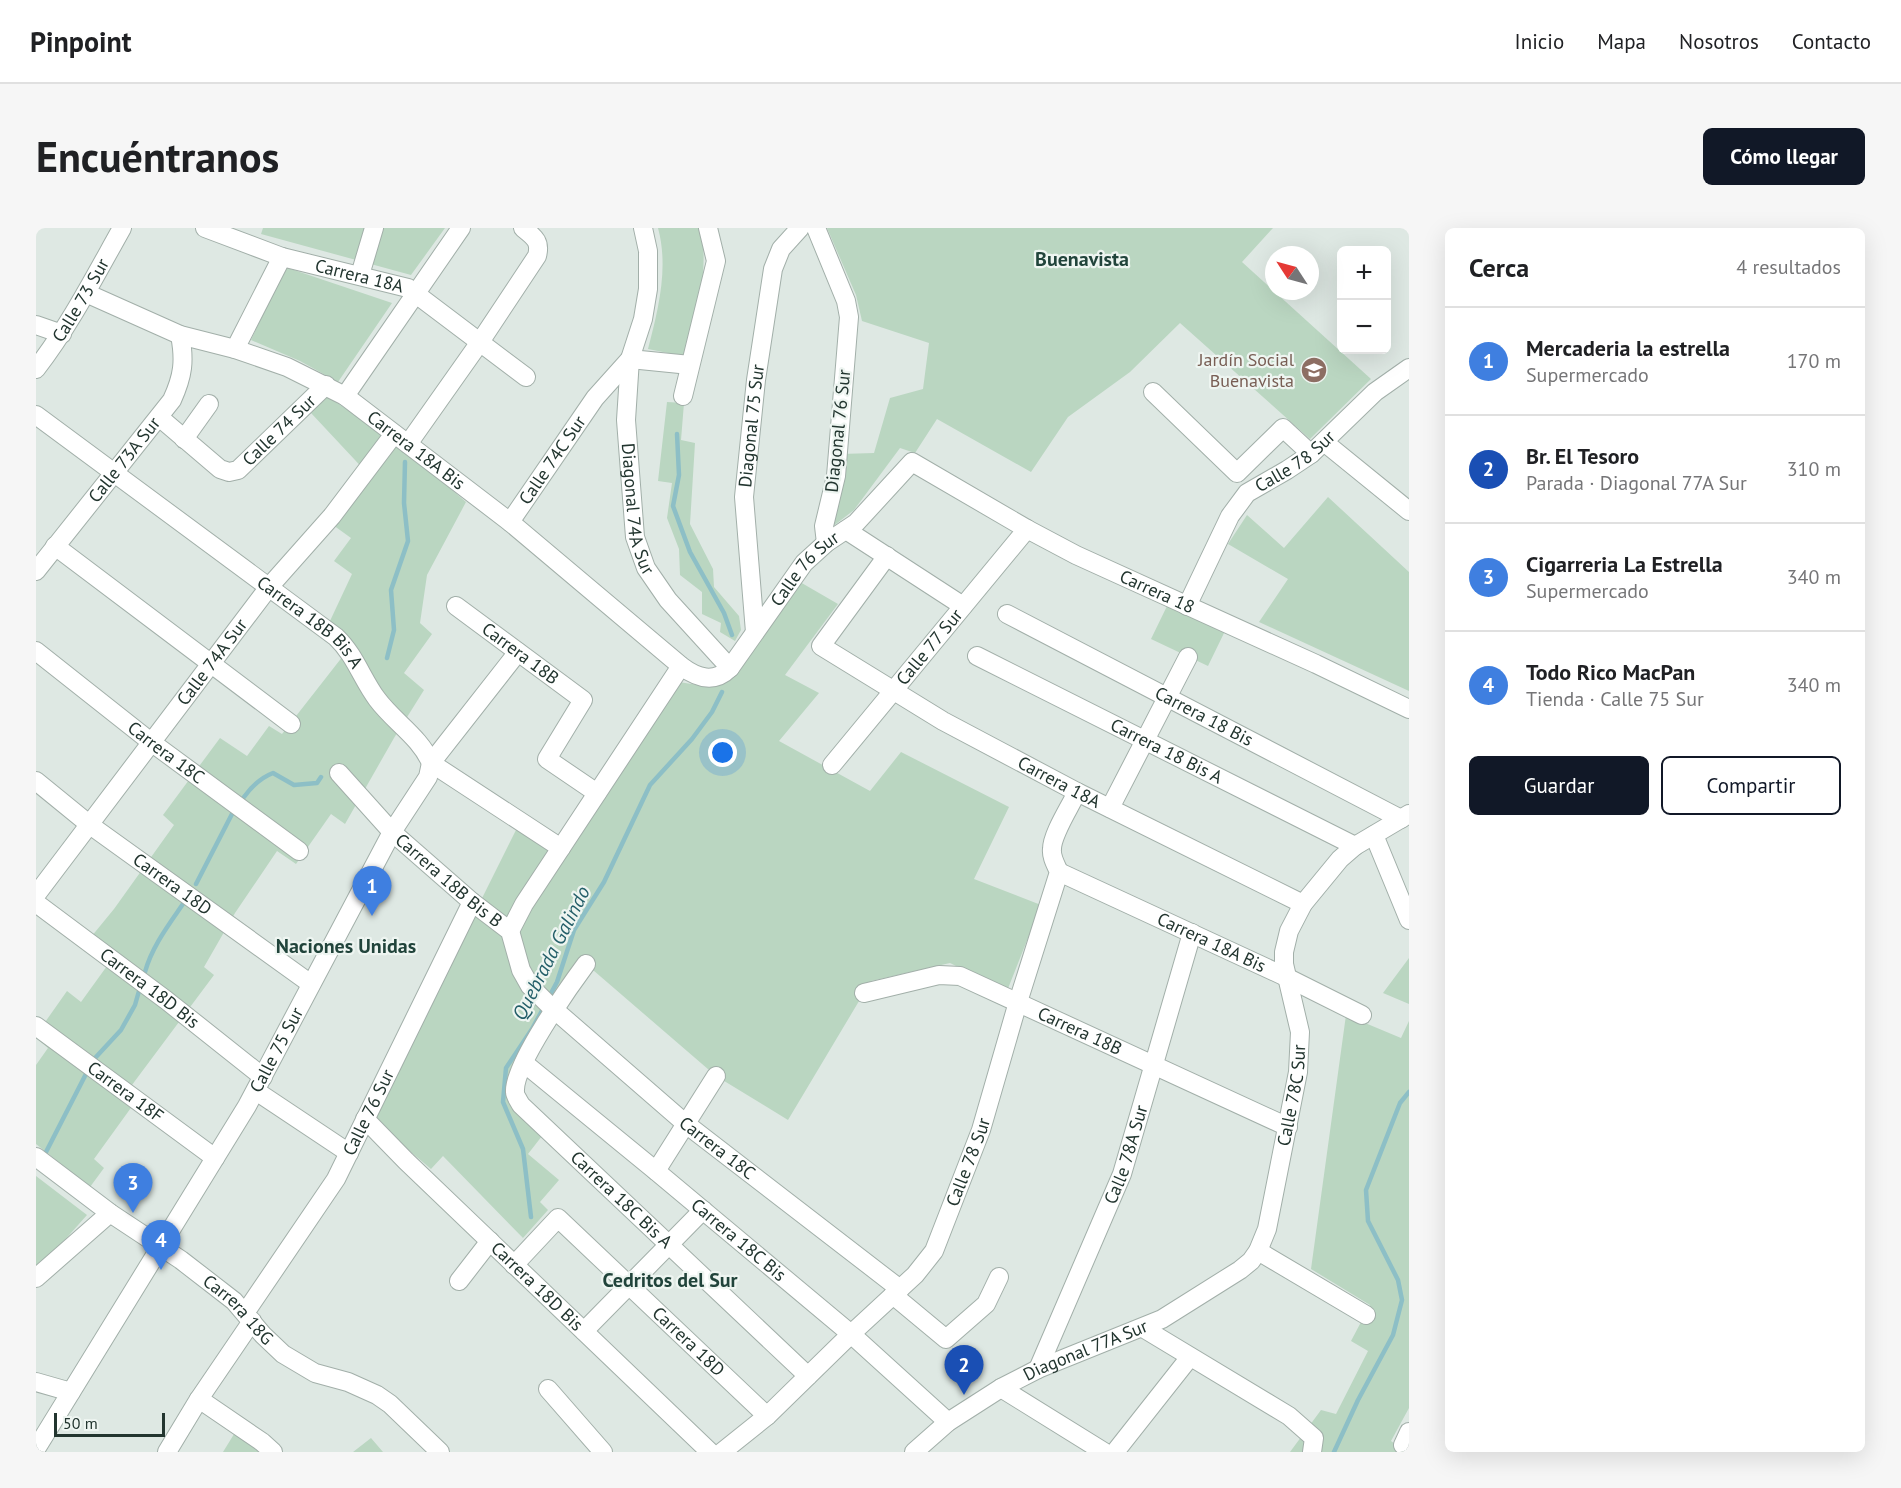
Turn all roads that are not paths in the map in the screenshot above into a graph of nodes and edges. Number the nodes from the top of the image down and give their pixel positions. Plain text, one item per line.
1 (122, 228) edge
2 (205, 228) edge
3 (374, 228) edge
4 (461, 228) edge
5 (523, 228) edge
6 (643, 228) edge
7 (708, 228) edge
8 (800, 228) edge
9 (816, 228) edge
10 (282, 257) junction
11 (360, 275) junction
12 (86, 293) junction
13 (416, 294) junction
14 (36, 325) edge
15 (62, 334) junction
16 (180, 335) junction
17 (480, 342) junction
18 (235, 349) junction
19 (630, 359) junction
20 (690, 365) junction
21 (1409, 368) edge
22 (36, 369) edge
23 (526, 376) dead end
24 (326, 385) junction
25 (1153, 392) dead end
26 (345, 396) junction
27 (683, 396) dead end
28 (209, 404) dead end
29 (36, 415) edge
30 (159, 417) junction
31 (184, 439) junction
32 (401, 439) junction
33 (1318, 448) junction
34 (912, 462) joint
35 (114, 473) junction
36 (1409, 511) edge
37 (510, 522) junction
38 (1027, 529) junction
39 (846, 530) junction
40 (826, 543) junction
41 (55, 546) junction
42 (887, 556) junction
43 (36, 571) edge
44 (269, 588) junction
45 (456, 606) dead end
46 (963, 606) junction
47 (1187, 606) junction
48 (1007, 614) dead end
49 (755, 633) junction
50 (36, 651) edge
51 (518, 652) junction
52 (977, 656) dead end
53 (1188, 657) dead end
54 (210, 664) junction
55 (681, 666) junction
56 (730, 668) junction
57 (894, 690) junction
58 (1167, 698) junction
59 (1409, 709) edge
60 (291, 723) dead end
61 (1145, 741) junction
62 (151, 742) junction
63 (431, 763) junction
64 (832, 765) dead end
65 (339, 773) dead end
66 (36, 782) edge
67 (1077, 792) junction
68 (597, 793) junction
69 (1110, 808) junction
70 (1405, 816) edge
71 (90, 825) junction
72 (392, 832) junction
73 (1374, 835) junction
74 (1355, 846) junction
75 (561, 848) junction
76 (299, 851) dead end
77 (1059, 872) junction
78 (36, 895) edge
79 (472, 902) junction
80 (36, 903) edge
81 (1304, 904) junction
82 (1409, 920) edge
83 (510, 931) junction
84 (1192, 933) junction
85 (586, 964) dead end
86 (1286, 977) junction
87 (311, 984) junction
88 (864, 993) dead end
89 (1018, 1002) junction
90 (548, 1004) junction
91 (1362, 1015) dead end
92 (36, 1026) edge
93 (524, 1064) junction
94 (1155, 1066) junction
95 (717, 1076) dead end
96 (259, 1084) junction
97 (365, 1119) junction
98 (686, 1124) junction
99 (1288, 1127) junction
100 (349, 1153) junction
101 (36, 1157) edge
102 (216, 1158) junction
103 (656, 1171) junction
104 (703, 1210) junction
105 (110, 1213) junction
106 (490, 1241) junction
107 (670, 1244) junction
108 (161, 1246) junction
109 (1258, 1251) junction
110 (514, 1264) junction
111 (999, 1277) dead end
112 (36, 1278) edge
113 (459, 1281) dead end
114 (629, 1286) junction
115 (897, 1292) junction
116 (1366, 1315) dead end
117 (249, 1317) junction
118 (1143, 1328) junction
119 (584, 1331) junction
120 (851, 1334) junction
121 (1190, 1357) junction
122 (1038, 1369) junction
123 (808, 1376) junction
124 (36, 1382) edge
125 (1001, 1388) junction
126 (548, 1389) dead end
127 (71, 1392) junction
128 (200, 1399) junction
129 (767, 1416) junction
130 (948, 1422) junction
131 (1313, 1445) edge
132 (36, 1449) edge
133 (168, 1452) edge
134 (273, 1452) edge
135 (440, 1452) edge
136 (603, 1452) edge
137 (710, 1452) edge
138 (722, 1452) edge
139 (914, 1452) edge
140 (1104, 1452) edge
141 (1115, 1452) edge

1 - 12 street, Calle 73 Sur
2 - 10 street, Carrera 18A
3 - 11 street
4 - 13 street
5 - 17 street, Calle 74A Sur
6 - 19 street, Diagonal 74A Sur
7 - 20 street
8 - 49 street, Diagonal 75 Sur
9 - 40 street, Diagonal 76 Sur
10 - 11 street, Carrera 18A
10 - 18 street
11 - 13 street, Carrera 18A
12 - 15 street, Calle 73 Sur
12 - 16 street, Carrera 18A Bis
13 - 17 street, Carrera 18A
13 - 26 street
14 - 15 street
15 - 22 street, Calle 73 Sur
16 - 18 street, Carrera 18A Bis
16 - 30 street, Calle 73A Sur
17 - 23 street, Carrera 18A
17 - 32 street, Calle 74A Sur
18 - 24 street, Carrera 18A Bis
19 - 20 street
19 - 37 street, Calle 74C Sur
19 - 56 street, Diagonal 74A Sur
20 - 27 street
21 - 33 street, Calle 78 Sur
24 - 26 street, Carrera 18A Bis
24 - 31 street, Calle 74 Sur
25 - 33 street
26 - 32 street, Carrera 18A Bis
28 - 31 street
29 - 35 street, Carrera 18B Bis A
30 - 31 street
30 - 35 street, Calle 73A Sur
32 - 37 street, Carrera 18A Bis
32 - 44 street, Calle 74A Sur
33 - 36 street
33 - 47 street, Calle 78 Sur
34 - 38 street, Carrera 18
34 - 39 street, Calle 76 Sur
35 - 41 street, Calle 73A Sur
35 - 44 street, Carrera 18B Bis A
37 - 55 street, Carrera 18A Bis
38 - 46 street, Calle 77 Sur
38 - 47 street, Carrera 18
39 - 40 street, Calle 76 Sur
39 - 42 street
40 - 49 street, Calle 76 Sur
41 - 43 street, Calle 73A Sur
41 - 54 street
42 - 46 street
42 - 57 street, Carrera 18A
44 - 54 street, Calle 74A Sur
44 - 63 street, Carrera 18B Bis A
45 - 51 street, Carrera 18B
46 - 57 street, Calle 77 Sur
47 - 59 street, Carrera 18
48 - 58 street, Carrera 18 Bis
49 - 56 street, Calle 76 Sur
50 - 62 street, Carrera 18C
51 - 63 street, Calle 75 Sur
51 - 68 street, Carrera 18B
52 - 61 street, Carrera 18 Bis A
53 - 58 street
54 - 60 street
54 - 62 street, Calle 74A Sur
55 - 56 street, Carrera 18A Bis
55 - 68 street
57 - 64 street, Calle 77 Sur
57 - 67 street, Carrera 18A
58 - 61 street
58 - 70 street, Carrera 18 Bis
61 - 69 street
61 - 74 street, Carrera 18 Bis A
62 - 71 street, Calle 74A Sur
62 - 76 street, Carrera 18C
63 - 72 street, Calle 75 Sur
63 - 75 street, Carrera 18B Bis A
65 - 72 street, Carrera 18B Bis B
66 - 71 street, Carrera 18D
67 - 69 street, Carrera 18A
67 - 77 street, Calle 78 Sur
68 - 75 street
69 - 81 street, Carrera 18A
70 - 73 street, Calle 78C Sur
71 - 78 street, Calle 74A Sur
71 - 87 street, Carrera 18D
72 - 79 street, Carrera 18B Bis B
72 - 87 street, Calle 75 Sur
73 - 74 street, Calle 78C Sur
73 - 82 street
74 - 81 street, Calle 78C Sur
75 - 83 street
77 - 84 street, Carrera 18A Bis
77 - 89 street, Calle 78 Sur
79 - 83 street, Carrera 18B Bis B
79 - 97 street, Calle 76 Sur
80 - 96 street, Carrera 18D Bis
81 - 86 street, Calle 78C Sur
83 - 90 street, Carrera 18B Bis B
84 - 86 street, Carrera 18A Bis
84 - 94 street, Calle 78A Sur
85 - 90 street
86 - 91 street, Carrera 18A Bis
86 - 99 street, Calle 78C Sur
87 - 96 street, Calle 75 Sur
88 - 89 street, Carrera 18B
89 - 94 street, Carrera 18B
89 - 115 street, Calle 78 Sur
90 - 93 street
90 - 98 street, Carrera 18C
92 - 102 street, Carrera 18F
93 - 103 street, Carrera 18C Bis
93 - 107 street, Carrera 18C Bis A
94 - 99 street, Carrera 18B
94 - 122 street, Calle 78A Sur
95 - 98 street
96 - 100 street, Carrera 18D Bis
96 - 102 street, Calle 75 Sur
97 - 100 street, Calle 76 Sur
97 - 106 street, Carrera 18D Bis
98 - 103 street
98 - 115 street, Carrera 18C
99 - 109 street, Calle 78C Sur
100 - 117 street, Calle 76 Sur
101 - 105 street, Carrera 18G
102 - 108 street, Calle 75 Sur
103 - 104 street, Carrera 18C Bis
104 - 107 street
104 - 120 street, Carrera 18C Bis
105 - 108 street, Carrera 18G
105 - 112 street
106 - 110 street, Carrera 18D Bis
106 - 113 street
107 - 114 street
107 - 123 street, Carrera 18C Bis A
108 - 117 street, Carrera 18G
108 - 127 street, Calle 75 Sur
109 - 116 street
109 - 118 street, Diagonal 77A Sur
110 - 114 street, Carrera 18D
110 - 119 street, Carrera 18D Bis
111 - 115 street, Carrera 18C
114 - 119 street
114 - 129 street, Carrera 18D
115 - 120 street, Calle 78 Sur
117 - 128 street, Calle 76 Sur
117 - 135 street, Carrera 18G
118 - 121 street
118 - 122 street, Diagonal 77A Sur
119 - 137 street, Carrera 18D Bis
120 - 123 street, Calle 78 Sur
120 - 130 street, Carrera 18C Bis
121 - 131 street
121 - 141 street
122 - 125 street, Diagonal 77A Sur
123 - 129 street, Calle 78 Sur
124 - 127 street
125 - 130 street, Diagonal 77A Sur
125 - 140 street
126 - 136 street
127 - 132 street, Calle 75 Sur
128 - 133 street, Calle 76 Sur
128 - 134 street
129 - 138 street, Calle 78 Sur
130 - 139 street, Diagonal 77A Sur

